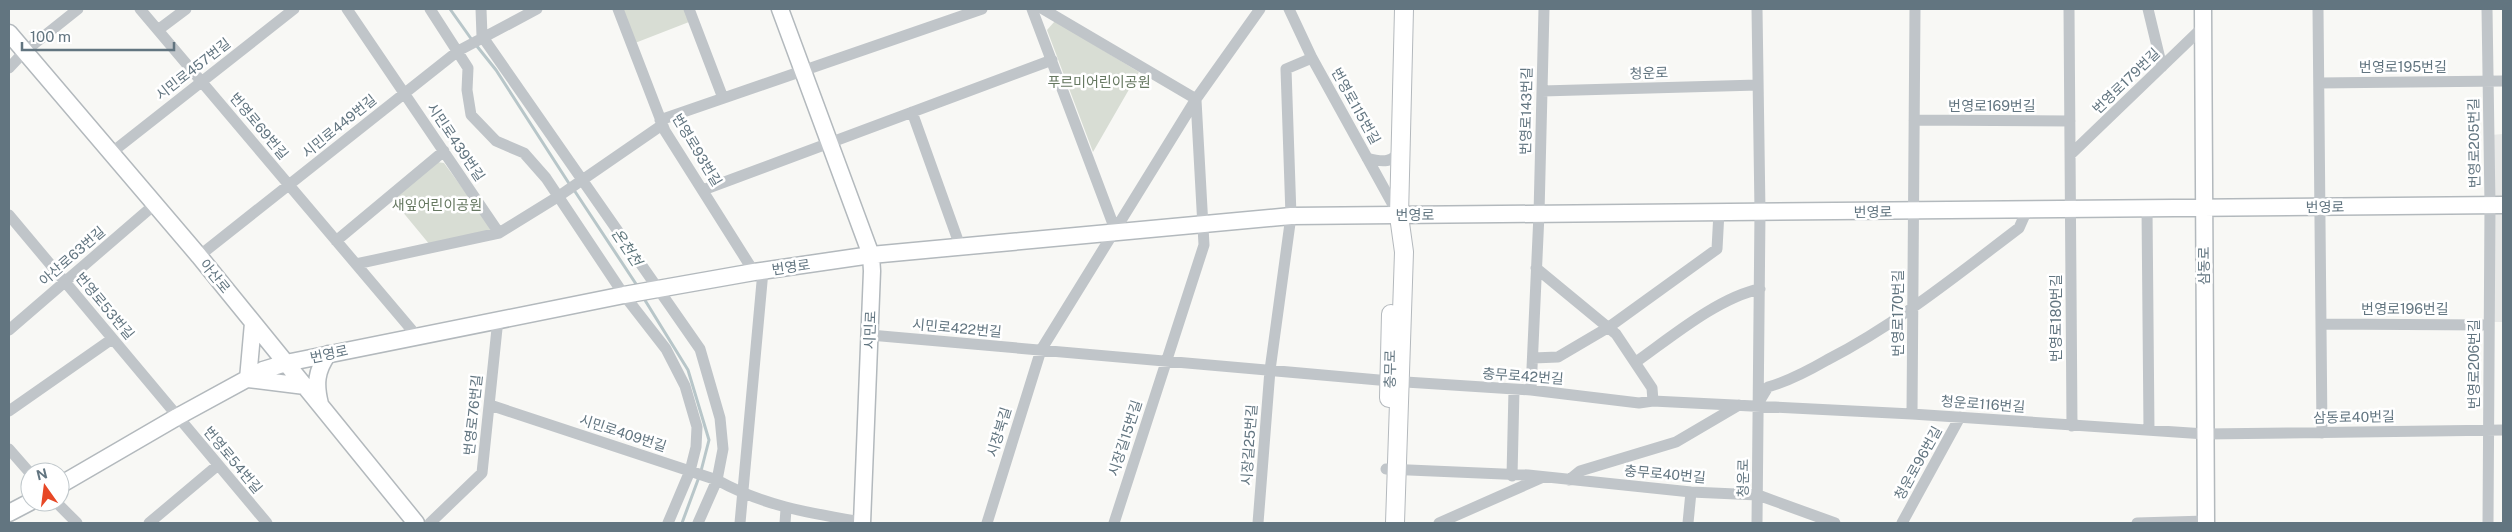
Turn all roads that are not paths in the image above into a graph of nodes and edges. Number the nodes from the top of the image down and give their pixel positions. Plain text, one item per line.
1 (78, 9) edge
2 (140, 9) edge
3 (186, 9) edge
4 (294, 9) edge
5 (347, 9) edge
6 (430, 9) edge
7 (481, 9) edge
8 (535, 9) edge
9 (618, 9) edge
10 (689, 9) edge
11 (780, 9) edge
12 (982, 9) edge
13 (1032, 9) edge
14 (1044, 9) edge
15 (1260, 9) edge
16 (1289, 9) edge
17 (1404, 9) edge
18 (1544, 9) edge
19 (1757, 9) edge
20 (1915, 9) edge
21 (2069, 9) edge
22 (2148, 9) edge
23 (2203, 9) edge
24 (2318, 9) edge
25 (2487, 9) edge
26 (2202, 28) junction
27 (158, 30) junction
28 (9, 33) edge
29 (482, 36) junction
30 (458, 51) junction
31 (24, 52) junction
32 (1312, 58) junction
33 (1052, 60) junction
34 (2162, 67) junction
35 (9, 68) edge
36 (803, 71) junction
37 (2488, 81) junction
38 (2503, 81) edge
39 (202, 82) junction
40 (2319, 82) junction
41 (1758, 85) junction
42 (1542, 91) junction
43 (404, 93) junction
44 (723, 98) junction
45 (1196, 99) junction
46 (912, 112) junction
47 (1914, 120) junction
48 (2070, 121) junction
49 (661, 122) junction
50 (830, 143) junction
51 (1401, 144) junction
52 (444, 151) junction
53 (110, 154) junction
54 (2070, 155) junction
55 (1368, 158) junction
56 (582, 180) junction
57 (289, 185) junction
58 (703, 190) junction
59 (559, 196) junction
60 (154, 205) junction
61 (2496, 205) edge
62 (2319, 207) junction
63 (2204, 208) junction
64 (2147, 209) junction
65 (2027, 210) junction
66 (2070, 210) junction
67 (1719, 212) junction
68 (1760, 212) junction
69 (1914, 212) junction
70 (1540, 214) junction
71 (9, 215) edge
72 (1291, 216) junction
73 (1400, 216) junction
74 (1203, 223) junction
75 (1116, 232) junction
76 (499, 233) junction
77 (336, 242) junction
78 (960, 246) junction
79 (871, 255) junction
80 (198, 256) junction
81 (356, 264) junction
82 (1536, 268) junction
83 (758, 272) junction
84 (65, 282) junction
85 (658, 289) junction
86 (1760, 290) junction
87 (624, 295) junction
88 (1913, 308) junction
89 (498, 319) junction
90 (253, 323) junction
91 (2320, 324) junction
92 (2489, 324) junction
93 (1609, 327) junction
94 (9, 330) edge
95 (870, 335) junction
96 (416, 336) junction
97 (112, 339) junction
98 (1041, 350) junction
99 (328, 354) junction
100 (1533, 358) junction
101 (1165, 362) junction
102 (1636, 362) junction
103 (286, 363) junction
104 (1270, 370) junction
105 (248, 378) junction
106 (1395, 381) junction
107 (305, 386) junction
108 (1514, 390) junction
109 (1531, 390) junction
110 (1653, 401) junction
111 (490, 405) junction
112 (1739, 405) junction
113 (1758, 405) junction
114 (321, 406) junction
115 (9, 411) edge
116 (1912, 414) junction
117 (177, 416) junction
118 (1960, 417) junction
119 (2072, 426) junction
120 (2149, 430) junction
121 (2488, 430) junction
122 (2503, 430) edge
123 (2322, 433) junction
124 (2205, 434) junction
125 (9, 449) edge
126 (20, 462) edge
127 (218, 465) junction
128 (1391, 470) junction
129 (690, 471) junction
130 (1512, 476) junction
131 (1543, 477) junction
132 (70, 479) edge
133 (717, 480) junction
134 (1569, 480) junction
135 (1691, 492) junction
136 (744, 495) junction
137 (1758, 495) junction
138 (786, 509) junction
139 (66, 512) edge
140 (862, 522) edge
141 (2206, 522) edge
142 (77, 523) edge
143 (149, 523) edge
144 (267, 523) edge
145 (416, 523) edge
146 (430, 523) edge
147 (668, 523) edge
148 (698, 523) edge
149 (740, 523) edge
150 (785, 523) edge
151 (987, 523) edge
152 (1114, 523) edge
153 (1258, 523) edge
154 (1383, 523) edge
155 (1395, 523) edge
156 (1439, 523) edge
157 (1688, 523) edge
158 (1757, 523) edge
159 (1835, 523) edge
160 (1902, 523) edge
161 (2137, 523) edge
162 (2488, 523) edge

1 - 31 street
2 - 27 street, 번영로69번길
3 - 27 street
4 - 39 street, 시민로457번길
5 - 43 street
6 - 30 street
7 - 29 street
8 - 29 street
9 - 49 street, 번영로93번길
10 - 44 street
11 - 36 street, 시민로
12 - 36 street
13 - 33 street
14 - 45 street
15 - 45 street
16 - 32 street, 번영로115번길
17 - 51 main road, 충무로
18 - 42 street, 번영로143번길
19 - 41 street, 청운로
20 - 47 street
21 - 48 street, 번영로179번길
22 - 34 street
23 - 26 street, 삼동로
24 - 40 street
25 - 37 street, 번영로205번길
26 - 34 street, 번영로179번길
26 - 63 street, 삼동로
27 - 39 street, 번영로69번길
28 - 31 street, 아산로
29 - 30 street, 시민로449번길
29 - 56 street
30 - 43 street, 시민로449번길
30 - 59 street, 시민로439번길
31 - 35 street
31 - 53 street, 아산로
32 - 55 street, 번영로115번길
32 - 72 street
33 - 46 street
33 - 75 street
34 - 54 street, 번영로179번길
36 - 44 street
36 - 50 street, 시민로
37 - 38 street, 번영로205번길
37 - 40 street, 번영로195번길
37 - 61 street, 번영로205번길
39 - 53 street, 시민로457번길
39 - 57 street, 번영로69번길
40 - 62 street
41 - 42 street, 청운로
41 - 68 street, 청운로
42 - 70 street, 번영로143번길
43 - 52 street, 시민로439번길
43 - 57 street, 시민로449번길
44 - 49 street
45 - 74 street
45 - 75 street
46 - 50 street
46 - 78 street
47 - 48 street, 번영로169번길
47 - 69 street
48 - 54 street, 번영로179번길
49 - 56 street
49 - 58 street, 번영로93번길
50 - 58 street
50 - 79 street, 시민로
51 - 55 street
51 - 73 main road, 충무로
52 - 76 street, 시민로439번길
52 - 77 street
53 - 60 street, 아산로
54 - 66 street, 번영로179번길
55 - 73 street, 번영로115번길
56 - 59 street
56 - 85 street
57 - 77 street, 번영로69번길
57 - 80 street, 시민로449번길
58 - 83 street, 번영로93번길
59 - 76 street
59 - 87 street
60 - 80 street, 아산로
60 - 84 street, 아산로63번길
61 - 62 street, 번영로
61 - 92 street, 번영로206번길
62 - 63 street, 번영로
62 - 91 street
63 - 64 street, 번영로
63 - 124 street, 삼동로
64 - 66 street, 번영로
64 - 120 street
65 - 66 street, 번영로
65 - 69 street, 번영로
65 - 88 street
66 - 119 street, 번영로180번길
67 - 68 street, 번영로
67 - 70 street, 번영로
67 - 93 street
68 - 69 street, 번영로
68 - 86 street, 청운로
69 - 88 street, 번영로170번길
70 - 73 street, 번영로
70 - 82 street
71 - 84 street, 번영로53번길
72 - 73 street, 번영로
72 - 74 street, 번영로
72 - 104 street
73 - 106 main road, 충무로
74 - 75 street, 번영로
74 - 101 street
75 - 78 street, 번영로
75 - 98 street
76 - 81 street
77 - 81 street, 번영로69번길
78 - 79 street, 번영로
79 - 83 street, 번영로
79 - 95 street, 시민로
80 - 90 street, 아산로
81 - 96 street, 번영로69번길
82 - 93 street
82 - 100 street
83 - 85 street, 번영로
83 - 136 street
84 - 94 street, 아산로63번길
84 - 97 street, 번영로53번길
85 - 87 street, 번영로
85 - 133 street
86 - 102 street
86 - 113 street, 청운로
87 - 89 street, 번영로
87 - 129 street
88 - 113 street
88 - 116 street, 번영로170번길
89 - 96 street, 번영로
89 - 111 street, 번영로76번길
90 - 103 street, 아산로
90 - 105 street
91 - 92 street, 번영로196번길
91 - 123 street
92 - 121 street, 번영로206번길
93 - 100 street
93 - 102 street
95 - 98 street, 시민로422번길
95 - 140 street, 시민로
96 - 99 street, 번영로
97 - 115 street
97 - 117 street, 번영로53번길
98 - 101 street, 시민로422번길
98 - 151 street, 시장북길
99 - 103 street, 번영로
99 - 114 street
100 - 109 street
101 - 104 street, 시민로422번길
101 - 152 street, 시장길15번길
102 - 110 street
103 - 105 street, 번영로
103 - 107 street, 아산로
104 - 106 street, 시민로422번길
104 - 153 street, 시장길25번길
105 - 107 street
105 - 117 street, 번영로
106 - 108 street, 충무로42번길
106 - 128 main road, 충무로
107 - 114 street, 아산로
108 - 109 street, 충무로42번길
108 - 130 street
109 - 110 street, 충무로42번길
110 - 112 street, 충무로42번길
111 - 129 street, 시민로409번길
111 - 146 street, 번영로76번길
112 - 113 street, 충무로42번길
112 - 134 street, 충무로40번길
113 - 116 street, 청운로116번길
113 - 137 street, 청운로
114 - 145 street, 아산로
116 - 118 street, 청운로116번길
117 - 127 street, 번영로54번길
117 - 132 street, 번영로
118 - 119 street, 청운로116번길
118 - 160 street, 청운로96번길
119 - 120 street, 청운로116번길
120 - 124 street, 청운로116번길
121 - 122 street, 삼동로40번길
121 - 123 street, 삼동로40번길
121 - 162 street, 번영로206번길
123 - 124 street, 삼동로40번길
124 - 141 street, 삼동로
125 - 126 street
127 - 143 street
127 - 144 street, 번영로54번길
128 - 130 street, 충무로40번길
128 - 154 main road, 충무로
128 - 155 main road, 충무로
129 - 133 street, 시민로409번길
129 - 147 street
130 - 131 street, 충무로40번길
131 - 134 street, 충무로40번길
131 - 156 street
133 - 136 street, 시민로409번길
133 - 148 street
134 - 135 street, 충무로40번길
135 - 137 street, 충무로40번길
135 - 157 street
136 - 138 street, 시민로409번길
136 - 149 street
137 - 158 street, 청운로
137 - 159 street, 충무로40번길
138 - 140 street, 시민로409번길
138 - 150 street
139 - 142 street
141 - 161 street

